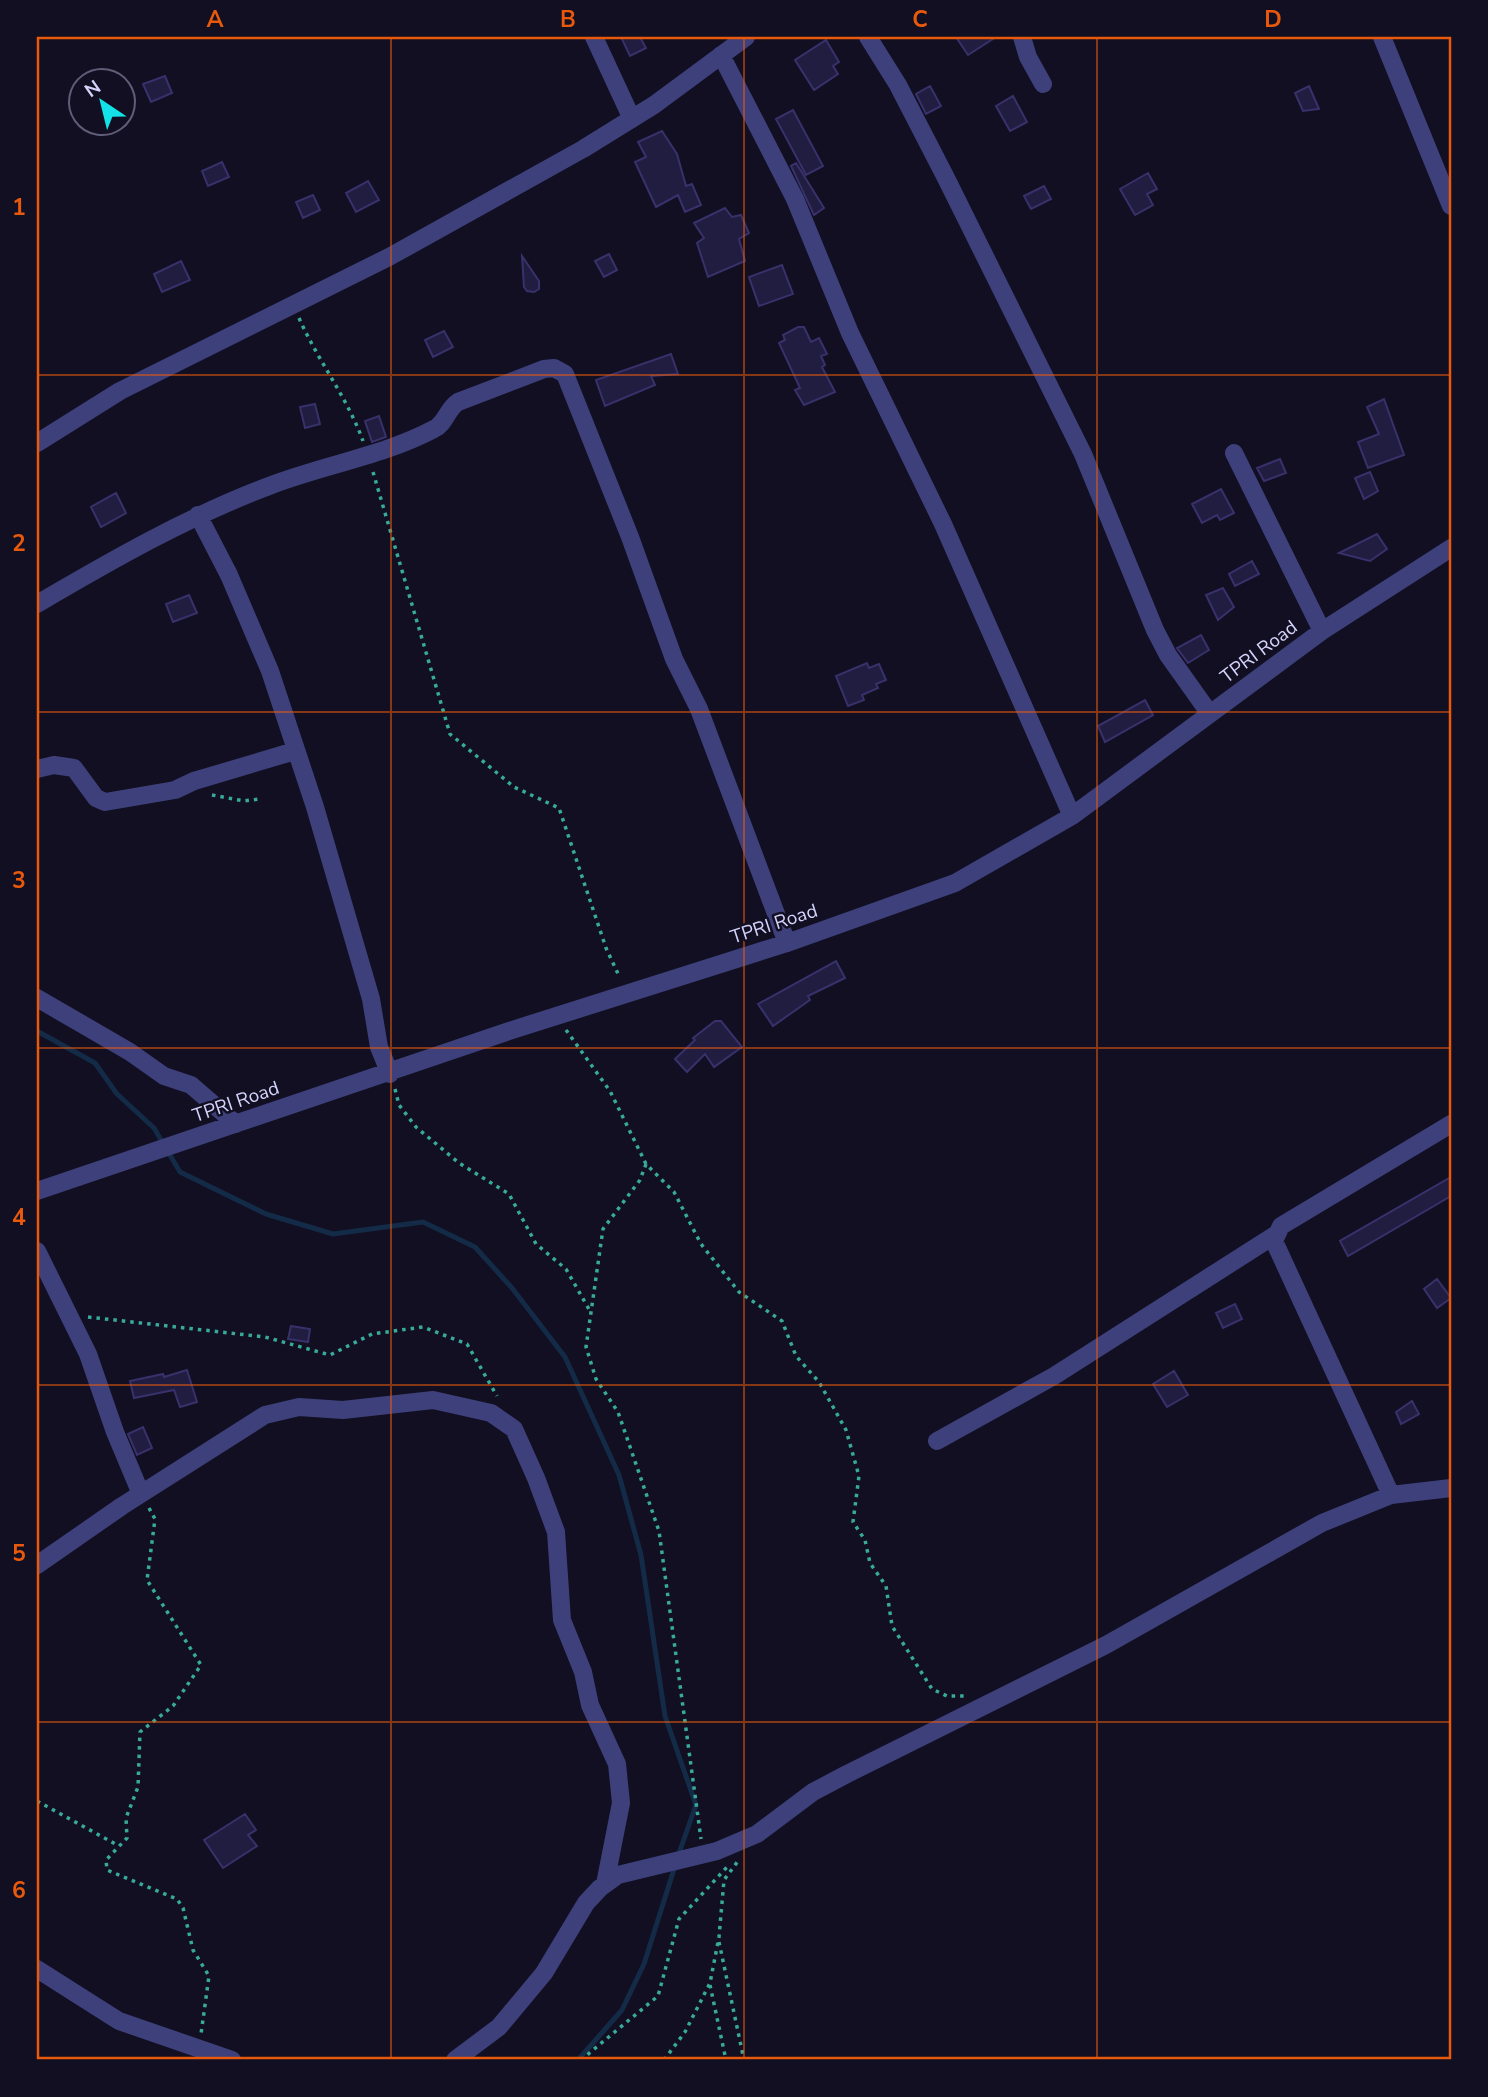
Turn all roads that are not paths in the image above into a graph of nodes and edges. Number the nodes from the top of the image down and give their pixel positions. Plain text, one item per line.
1 (594, 37) edge
2 (746, 37) edge
3 (869, 37) edge
4 (1022, 37) edge
5 (1382, 37) edge
6 (721, 55) junction
7 (1043, 84) dead end
8 (632, 119) junction
9 (1451, 206) edge
10 (37, 443) edge
11 (1234, 453) dead end
12 (198, 515) junction
13 (1451, 548) edge
14 (37, 604) edge
15 (1322, 631) junction
16 (1210, 714) junction
17 (295, 751) junction
18 (37, 769) edge
19 (1072, 816) junction
20 (787, 943) junction
21 (37, 998) edge
22 (390, 1074) junction
23 (236, 1124) junction
24 (1451, 1124) edge
25 (37, 1191) edge
26 (1275, 1235) junction
27 (37, 1251) edge
28 (937, 1441) dead end
29 (1451, 1488) edge
30 (141, 1494) junction
31 (1391, 1495) junction
32 (37, 1564) edge
33 (605, 1884) junction
34 (37, 1969) edge
35 (232, 2060) edge
36 (455, 2060) edge

1 - 8 street
2 - 6 street
3 - 16 street
4 - 7 street
5 - 9 street
6 - 8 street
6 - 19 street
8 - 10 street
11 - 15 street
12 - 14 street
12 - 17 street
12 - 20 street
13 - 15 street, TPRI Road
15 - 16 street, TPRI Road
16 - 19 street, TPRI Road
17 - 18 street
17 - 22 street
19 - 20 street, TPRI Road
20 - 22 street, TPRI Road
21 - 23 street
22 - 23 street, TPRI Road
23 - 25 street, TPRI Road
24 - 26 street
26 - 28 street
26 - 31 street
27 - 30 street
29 - 31 street
30 - 32 street
30 - 33 street
31 - 33 street
33 - 36 street
34 - 35 street

